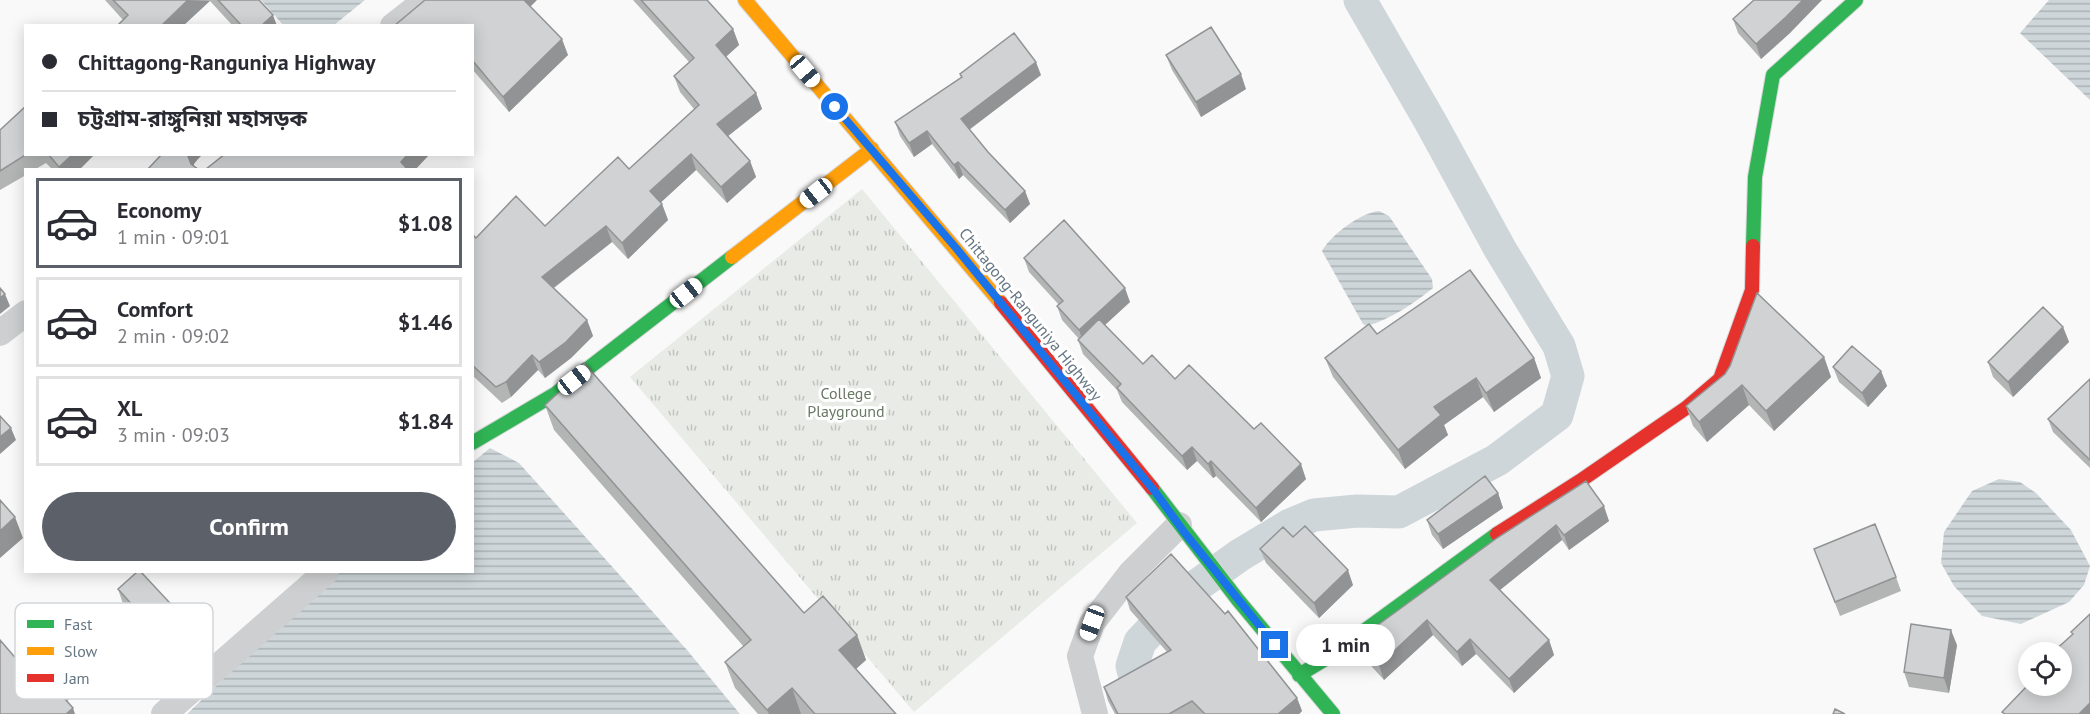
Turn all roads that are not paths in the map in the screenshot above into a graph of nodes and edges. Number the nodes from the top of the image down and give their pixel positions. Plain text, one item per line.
1 (426, 0) edge
2 (745, 0) edge
3 (1856, 0) edge
4 (396, 24) edge
5 (872, 149) junction
6 (24, 315) edge
7 (0, 333) edge
8 (474, 442) edge
9 (1181, 529) junction
10 (325, 573) edge
11 (213, 671) edge
12 (1299, 675) junction
13 (181, 699) edge
14 (164, 714) edge
15 (1095, 714) edge
16 (1333, 714) edge

1 - 4 street
2 - 5 street, Chittagong-Ranguniya Highway
3 - 12 street
5 - 8 street
5 - 9 street, Chittagong-Ranguniya Highway
6 - 7 street
9 - 12 street, Chittagong-Ranguniya Highway
9 - 15 street
10 - 11 street
12 - 16 street, Chittagong-Ranguniya Highway
13 - 14 street

